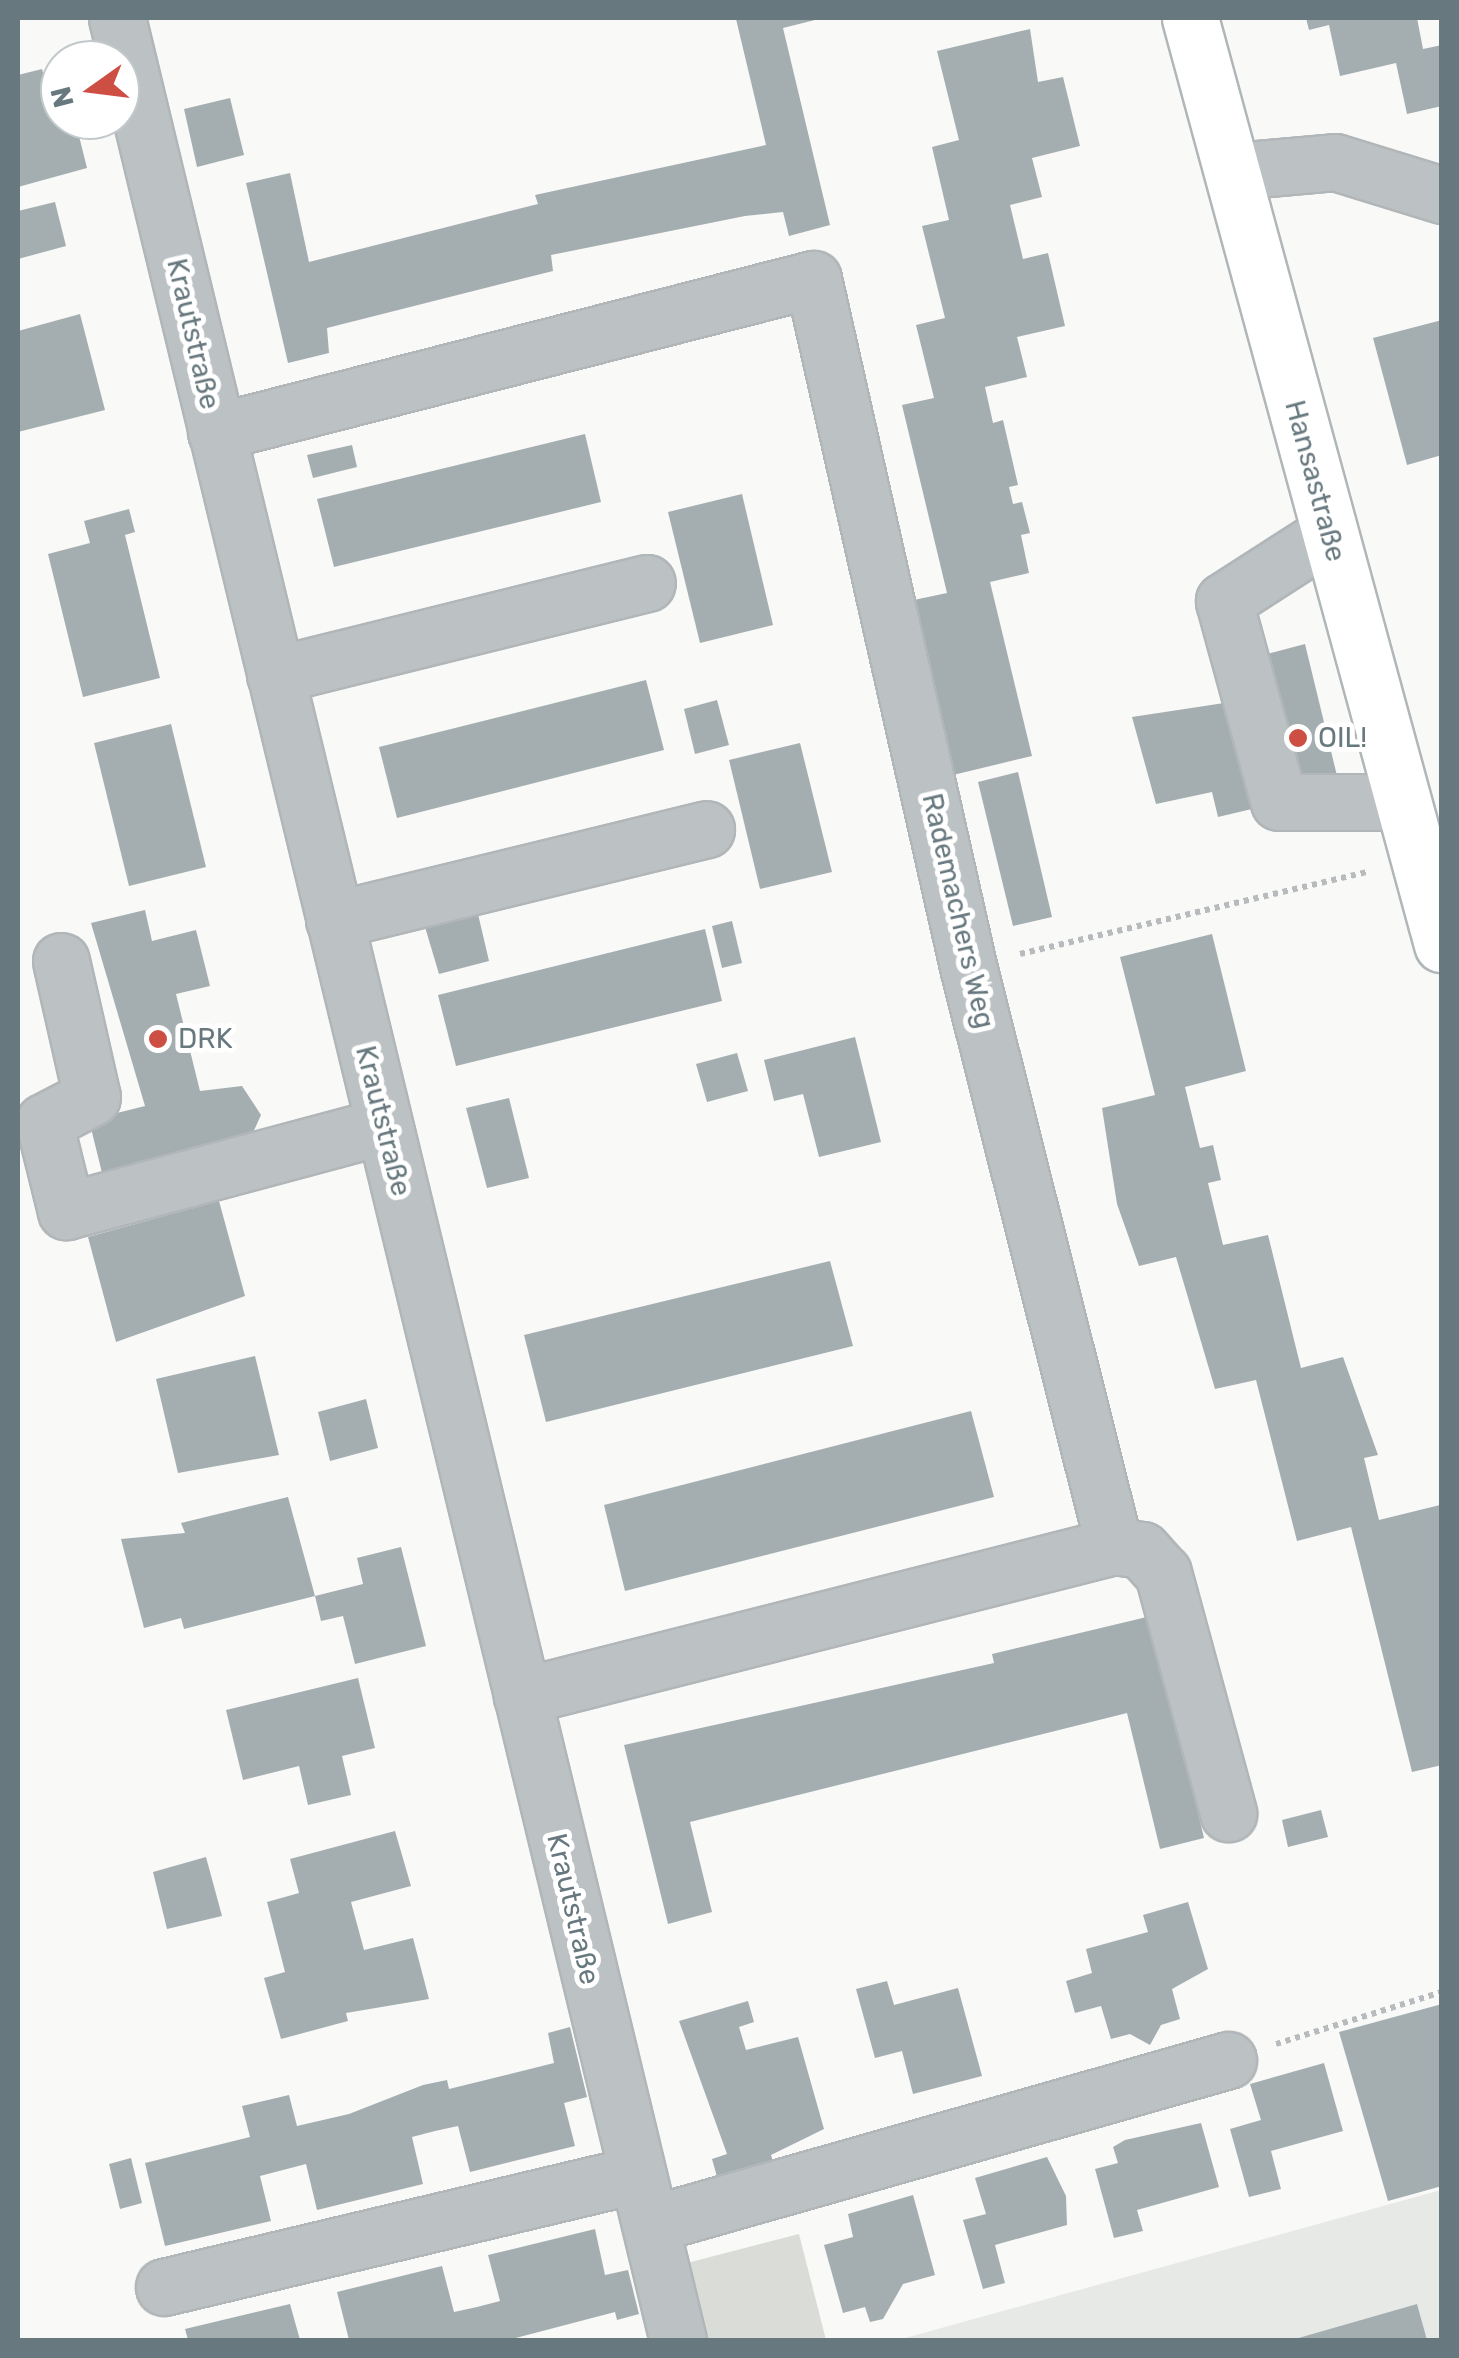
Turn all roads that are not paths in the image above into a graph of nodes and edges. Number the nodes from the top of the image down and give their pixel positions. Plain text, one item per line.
1 (117, 18) edge
2 (1190, 18) edge
3 (1234, 171) junction
4 (1442, 195) edge
5 (216, 432) junction
6 (1328, 534) junction
7 (647, 583) dead end
8 (274, 674) junction
9 (1402, 802) junction
10 (706, 828) dead end
11 (334, 920) junction
12 (1442, 944) edge
13 (61, 962) dead end
14 (384, 1126) junction
15 (1114, 1546) junction
16 (522, 1696) junction
17 (1228, 1813) dead end
18 (1228, 2060) road end
19 (644, 2199) junction
20 (164, 2288) dead end
21 (678, 2340) edge

1 - 5 street, Krautstraße
2 - 3 main road, Hansastraße
3 - 4 street
3 - 6 main road, Hansastraße
5 - 8 street, Krautstraße
5 - 15 street, Rademachers Weg
6 - 9 main road, Hansastraße
6 - 9 street
7 - 8 street
8 - 11 street, Krautstraße
9 - 12 main road, Hansastraße
10 - 11 street
11 - 14 street, Krautstraße
13 - 14 street
14 - 16 street, Krautstraße
15 - 16 street
15 - 17 street
16 - 19 street, Krautstraße
18 - 19 street
19 - 20 street
19 - 21 street, Krautstraße

